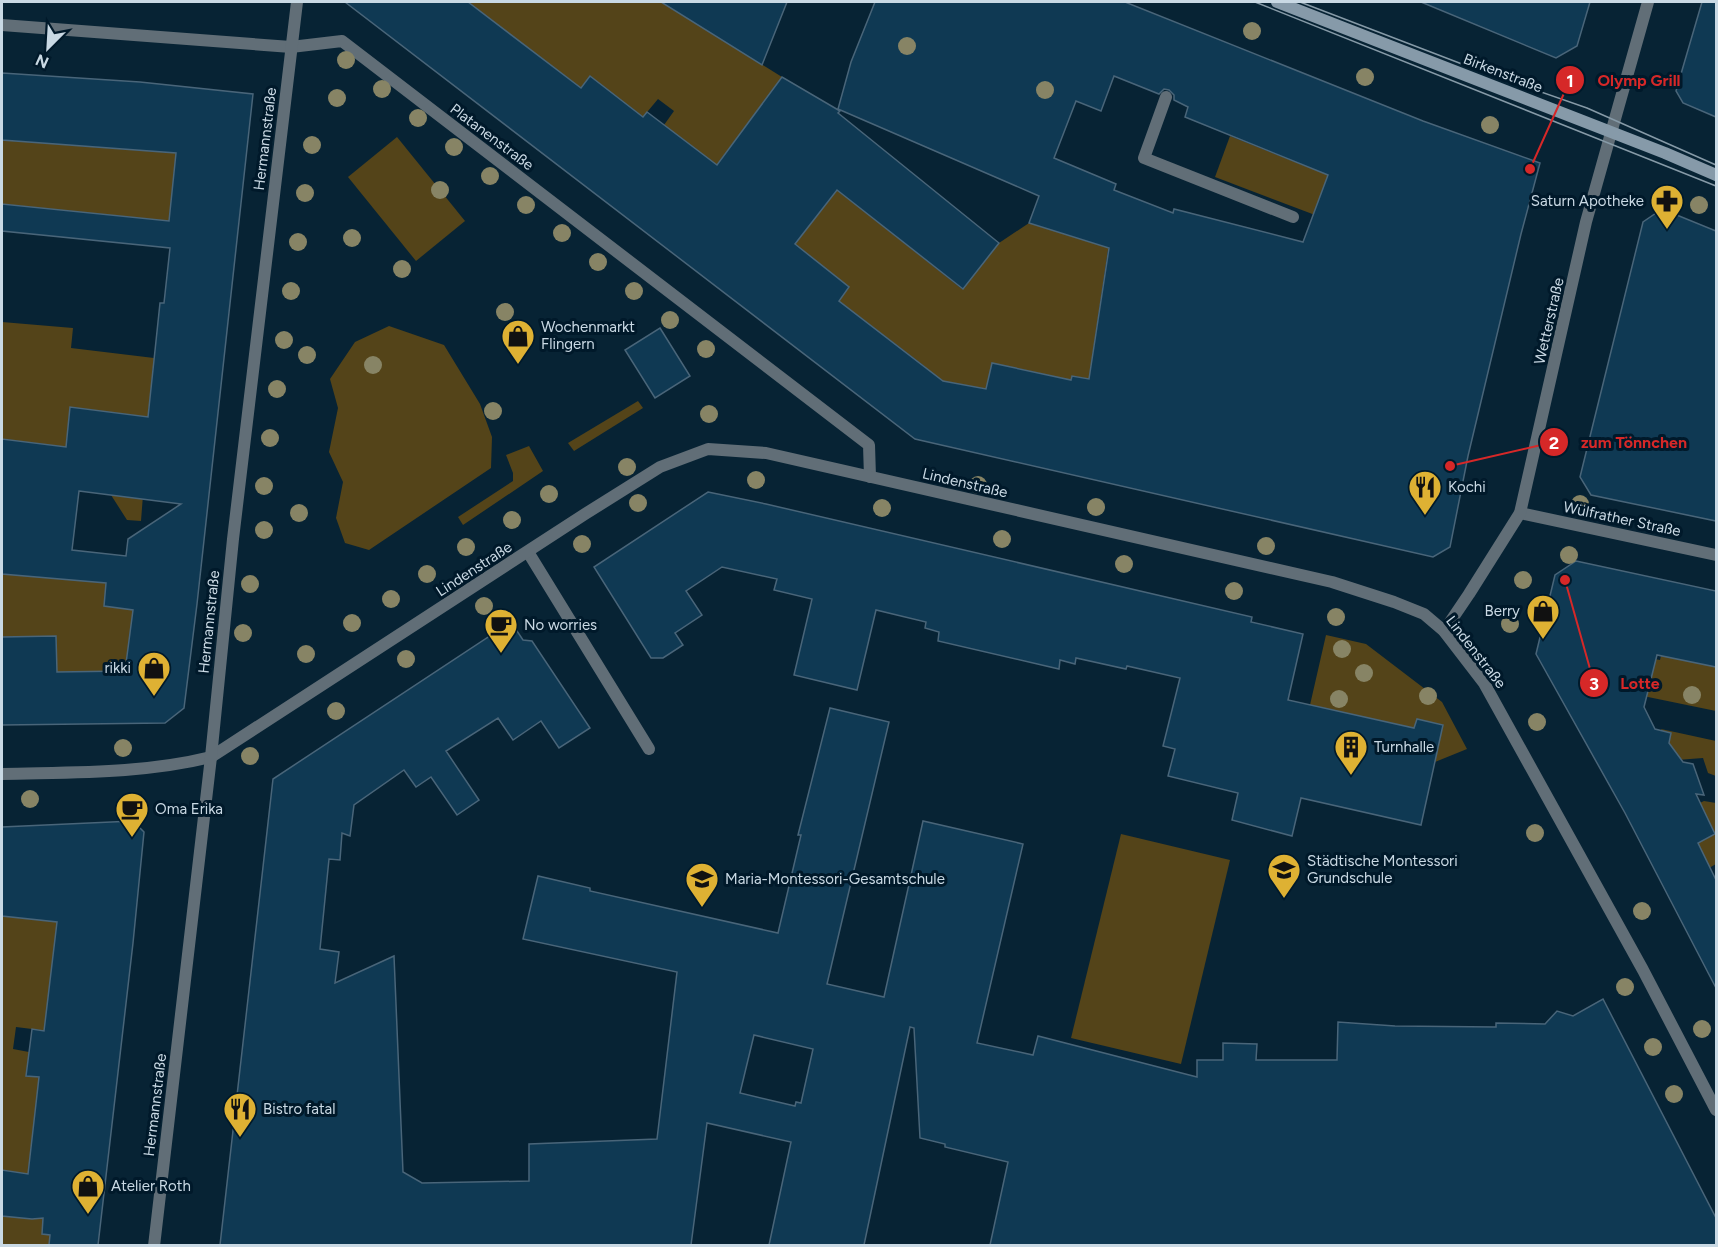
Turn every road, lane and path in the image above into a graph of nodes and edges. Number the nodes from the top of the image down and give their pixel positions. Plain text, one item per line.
1 (297, 2) edge
2 (1277, 2) edge
3 (1648, 2) edge
4 (2, 25) edge
5 (291, 47) junction
6 (1166, 97) dead end
7 (1611, 133) junction
8 (1716, 175) edge
9 (1293, 217) dead end
10 (870, 477) junction
11 (1520, 513) junction
12 (528, 552) junction
13 (1716, 555) edge
14 (1444, 631) junction
15 (649, 749) dead end
16 (211, 757) junction
17 (2, 774) edge
18 (1716, 1110) edge
19 (154, 1245) edge

1 - 5 street, Hermannstraße
2 - 7 street, Birkenstraße
3 - 7 street, Wetterstraße
4 - 5 street, Platanenstraße
5 - 10 street, Platanenstraße
5 - 16 street, Hermannstraße
6 - 9 street
7 - 8 street, Birkenstraße
7 - 11 street, Wetterstraße
10 - 12 street, Lindenstraße
10 - 14 street, Lindenstraße
11 - 13 street, Wülfrather Straße
11 - 14 street, Wetterstraße
12 - 15 street
12 - 16 street, Lindenstraße
14 - 18 street, Lindenstraße
16 - 17 street, Lindenstraße
16 - 19 street, Hermannstraße

